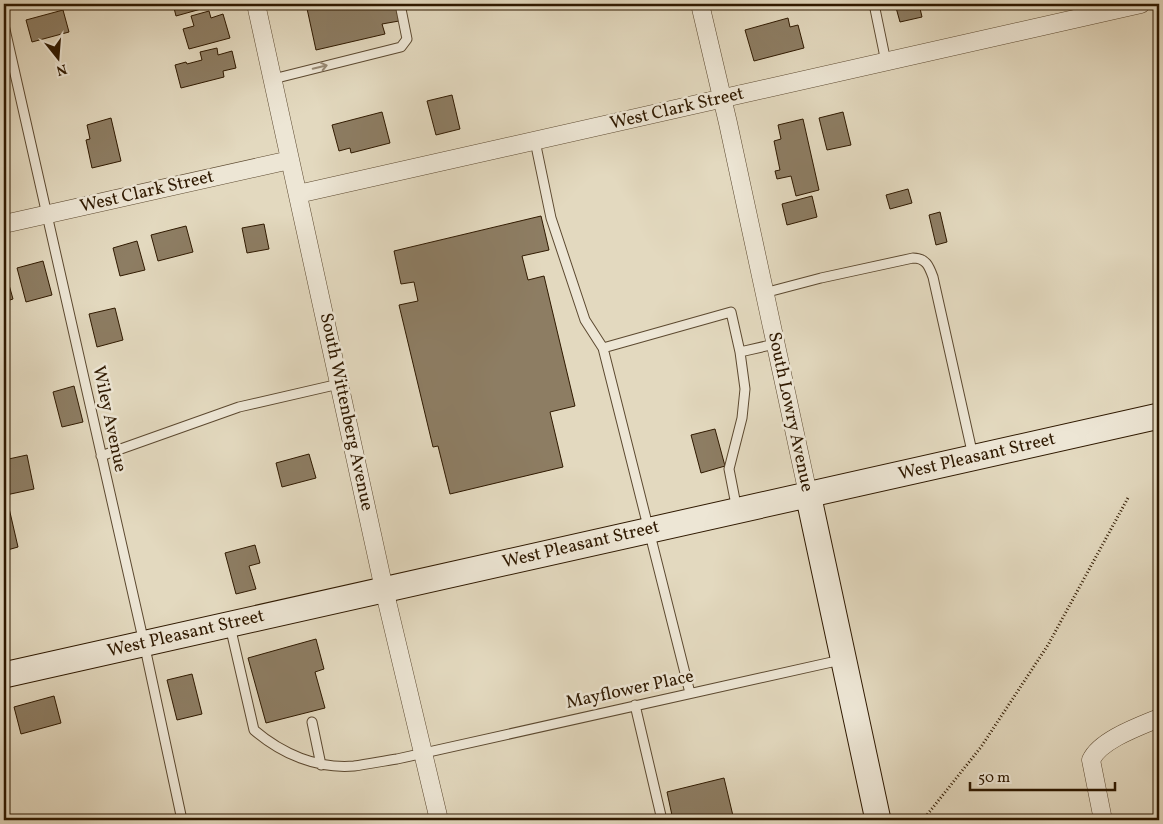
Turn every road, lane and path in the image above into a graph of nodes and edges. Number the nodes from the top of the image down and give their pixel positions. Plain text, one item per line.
1 (256, 4) edge
2 (400, 4) edge
3 (700, 4) edge
4 (874, 4) edge
5 (1141, 4) edge
6 (4, 25) edge
7 (886, 62) junction
8 (272, 79) junction
9 (722, 99) junction
10 (535, 141) junction
11 (290, 160) junction
12 (298, 194) junction
13 (47, 214) junction
14 (4, 224) edge
15 (764, 293) junction
16 (776, 344) junction
17 (603, 348) junction
18 (740, 352) junction
19 (340, 384) junction
20 (1159, 416) edge
21 (101, 456) junction
22 (974, 458) junction
23 (808, 494) junction
24 (1129, 496) dead end
25 (737, 510) junction
26 (649, 530) junction
27 (384, 589) junction
28 (230, 624) junction
29 (144, 643) junction
30 (844, 659) junction
31 (4, 675) edge
32 (690, 693) junction
33 (635, 705) junction
34 (1159, 718) edge
35 (312, 722) dead end
36 (423, 752) junction
37 (321, 765) junction
38 (182, 820) edge
39 (439, 820) edge
40 (662, 820) edge
41 (878, 820) edge
42 (923, 820) edge
43 (1103, 820) edge

1 - 8 street, South Wittenberg Avenue
8 -> 2 lane
3 - 9 street, South Lowry Avenue
4 - 7 lane
5 - 7 street, West Clark Street
6 - 13 lane, Wiley Avenue
7 - 9 street, West Clark Street
8 - 11 street, South Wittenberg Avenue
9 - 10 street, West Clark Street
9 - 15 street, South Lowry Avenue
10 - 12 street, West Clark Street
10 - 17 lane
11 - 12 street, South Wittenberg Avenue
11 - 13 street, West Clark Street
12 - 19 street, South Wittenberg Avenue
13 - 14 street, West Clark Street
13 - 21 lane, Wiley Avenue
15 - 16 street, South Lowry Avenue
15 - 22 lane
16 - 18 lane
16 - 23 street, South Lowry Avenue
17 - 18 lane
17 - 26 lane
18 - 25 lane
19 - 21 lane
19 - 27 street, South Wittenberg Avenue
20 - 22 street, West Pleasant Street
21 - 29 lane, Wiley Avenue
22 - 23 street, West Pleasant Street
23 - 25 street, West Pleasant Street
23 - 30 street, South Lowry Avenue
24 - 42 path
25 - 26 street, West Pleasant Street
26 - 27 street, West Pleasant Street
26 - 32 lane
27 - 28 street, West Pleasant Street
27 - 36 street, South Wittenberg Avenue
28 - 29 street, West Pleasant Street
28 - 37 lane, Mayflower Place
29 - 31 street, West Pleasant Street
29 - 38 lane, Wiley Avenue
30 - 32 lane, Mayflower Place
30 - 41 street, South Lowry Avenue
32 - 33 lane, Mayflower Place
33 - 36 lane, Mayflower Place
33 - 40 lane
34 - 43 street
35 - 37 lane
36 - 37 lane, Mayflower Place
36 - 39 street, South Wittenberg Avenue

